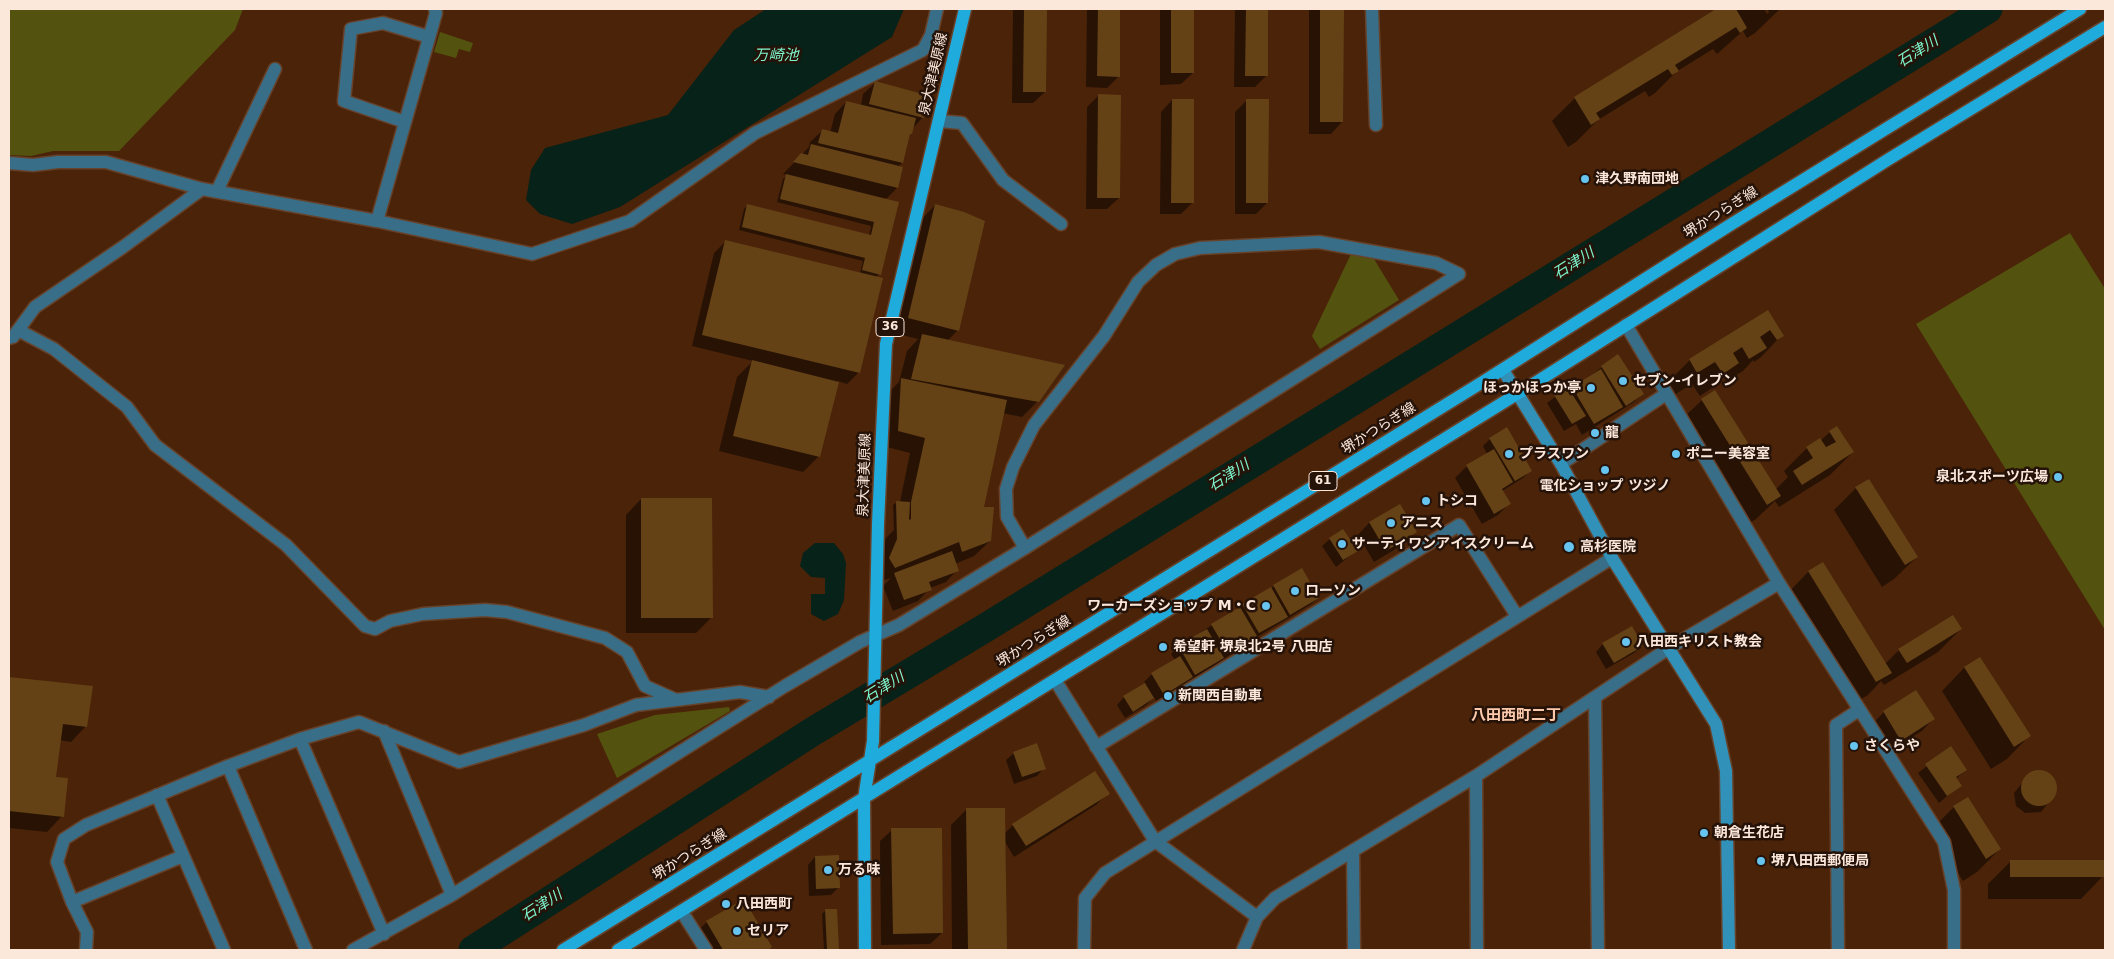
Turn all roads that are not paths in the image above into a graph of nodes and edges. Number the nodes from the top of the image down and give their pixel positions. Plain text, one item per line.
1 (435, 9) edge
2 (937, 9) edge
3 (965, 9) edge
4 (1372, 9) edge
5 (2080, 9) edge
6 (2105, 27) edge
7 (429, 36) junction
8 (275, 69) dead end
9 (939, 121) junction
10 (405, 122) junction
11 (1376, 125) dead end
12 (9, 163) edge
13 (202, 189) junction
14 (217, 191) junction
15 (376, 221) junction
16 (1061, 224) dead end
17 (1626, 326) junction
18 (13, 334) edge
19 (1503, 370) junction
20 (1517, 393) junction
21 (1666, 394) junction
22 (1561, 464) junction
23 (1025, 548) junction
24 (1612, 558) junction
25 (1779, 583) junction
26 (1517, 616) junction
27 (876, 634) junction
28 (1668, 648) junction
29 (1055, 680) junction
30 (769, 697) junction
31 (1595, 697) junction
32 (676, 700) junction
33 (1859, 710) junction
34 (384, 732) junction
35 (300, 739) junction
36 (1096, 747) junction
37 (871, 761) junction
38 (228, 766) junction
39 (1476, 776) junction
40 (157, 796) junction
41 (864, 799) junction
42 (1155, 841) junction
43 (1353, 851) junction
44 (183, 856) junction
45 (452, 895) junction
46 (72, 902) junction
47 (682, 912) junction
48 (1257, 917) junction
49 (384, 934) junction
50 (86, 950) edge
51 (224, 950) edge
52 (306, 950) edge
53 (353, 950) edge
54 (563, 950) edge
55 (618, 950) edge
56 (706, 950) edge
57 (865, 950) edge
58 (1084, 950) edge
59 (1243, 950) edge
60 (1354, 950) edge
61 (1477, 950) edge
62 (1598, 950) edge
63 (1729, 950) edge
64 (1838, 950) edge
65 (1954, 950) edge

1 - 7 street
2 - 15 street
3 - 9 main road, 泉大津美原線 / 36
4 - 11 street
5 - 19 main road, 堺かつらぎ線 / 61
6 - 17 main road, 61
7 - 10 street
7 - 10 street
8 - 14 street
9 - 16 street
9 - 27 main road, 泉大津美原線 / 36
10 - 15 street
12 - 13 street
13 - 14 street
13 - 18 street
14 - 15 street
17 - 20 main road, 61
17 - 21 street
18 - 32 street
19 - 20 street
19 - 37 main road, 堺かつらぎ線 / 61
20 - 22 street
20 - 29 main road, 61
21 - 22 street
21 - 25 street
22 - 24 street
23 - 23 street
23 - 27 street
24 - 26 street
24 - 28 street
25 - 28 street
25 - 33 street
26 - 36 street
26 - 42 street
27 - 30 street
27 - 37 main road, 泉大津美原線 / 36
28 - 31 street
28 - 63 street
29 - 36 street
29 - 41 main road, 61
30 - 32 street
30 - 45 street
31 - 39 street
31 - 62 street
32 - 34 street
33 - 64 street
33 - 65 street
34 - 35 street
34 - 45 street
35 - 38 street
35 - 49 street
36 - 42 street
37 - 41 main road, 泉大津美原線 / 36
37 - 54 main road, 堺かつらぎ線 / 61
38 - 40 street
38 - 52 street
39 - 43 street
39 - 61 street
40 - 44 street
40 - 46 street
41 - 47 main road, 61
41 - 57 main road, 泉大津美原線 / 36
42 - 48 street
42 - 58 street
43 - 48 street
43 - 60 street
44 - 46 street
44 - 51 street
45 - 49 street
46 - 50 street
47 - 55 main road, 61
47 - 56 street
48 - 59 street
49 - 53 street

